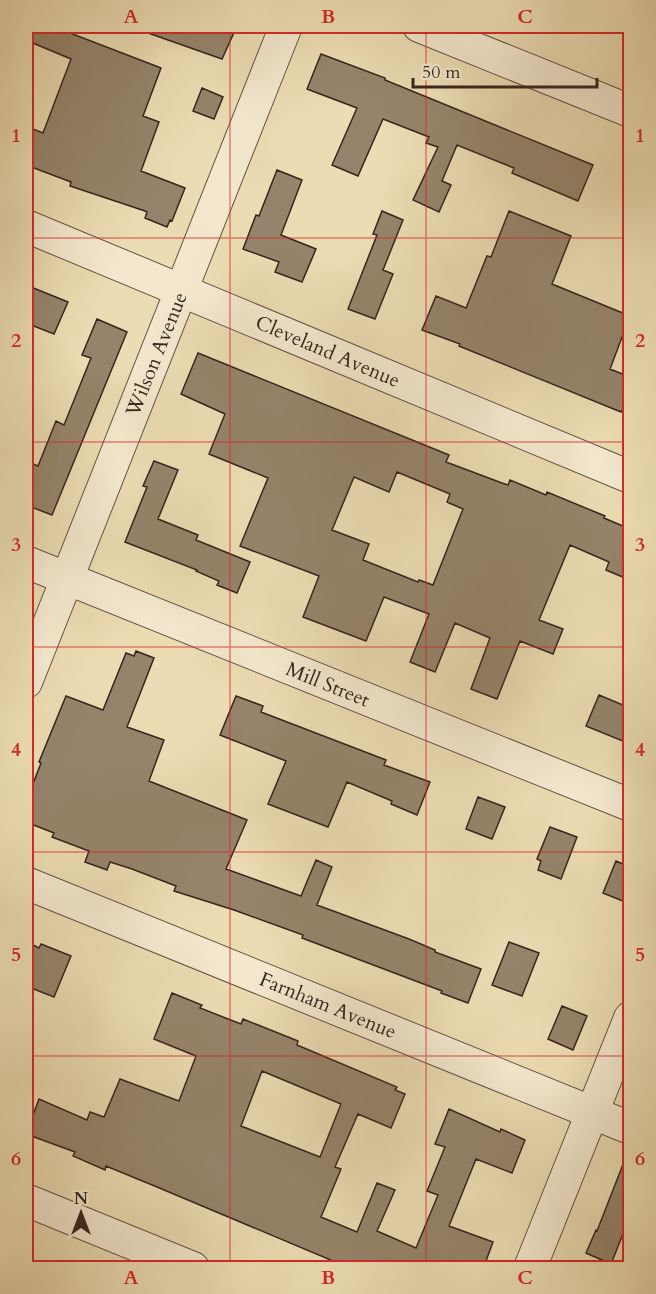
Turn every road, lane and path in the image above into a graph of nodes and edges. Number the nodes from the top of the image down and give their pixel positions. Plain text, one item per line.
1 (286, 26) edge
2 (419, 26) edge
3 (630, 111) edge
4 (26, 226) edge
5 (182, 290) junction
6 (630, 477) edge
7 (26, 562) edge
8 (66, 578) junction
9 (26, 682) edge
10 (630, 805) edge
11 (26, 883) edge
12 (630, 1018) edge
13 (594, 1112) junction
14 (630, 1128) edge
15 (26, 1200) edge
16 (193, 1269) edge
17 (530, 1269) edge

1 - 5 street, Wilson Avenue
2 - 3 street
4 - 5 street, Cleveland Avenue
5 - 6 street, Cleveland Avenue
5 - 8 street, Wilson Avenue
7 - 8 street, Mill Street
8 - 9 street, Wilson Avenue
8 - 10 street, Mill Street
11 - 13 street, Farnham Avenue
12 - 13 street
13 - 14 street, Farnham Avenue
13 - 17 street
15 - 16 street

